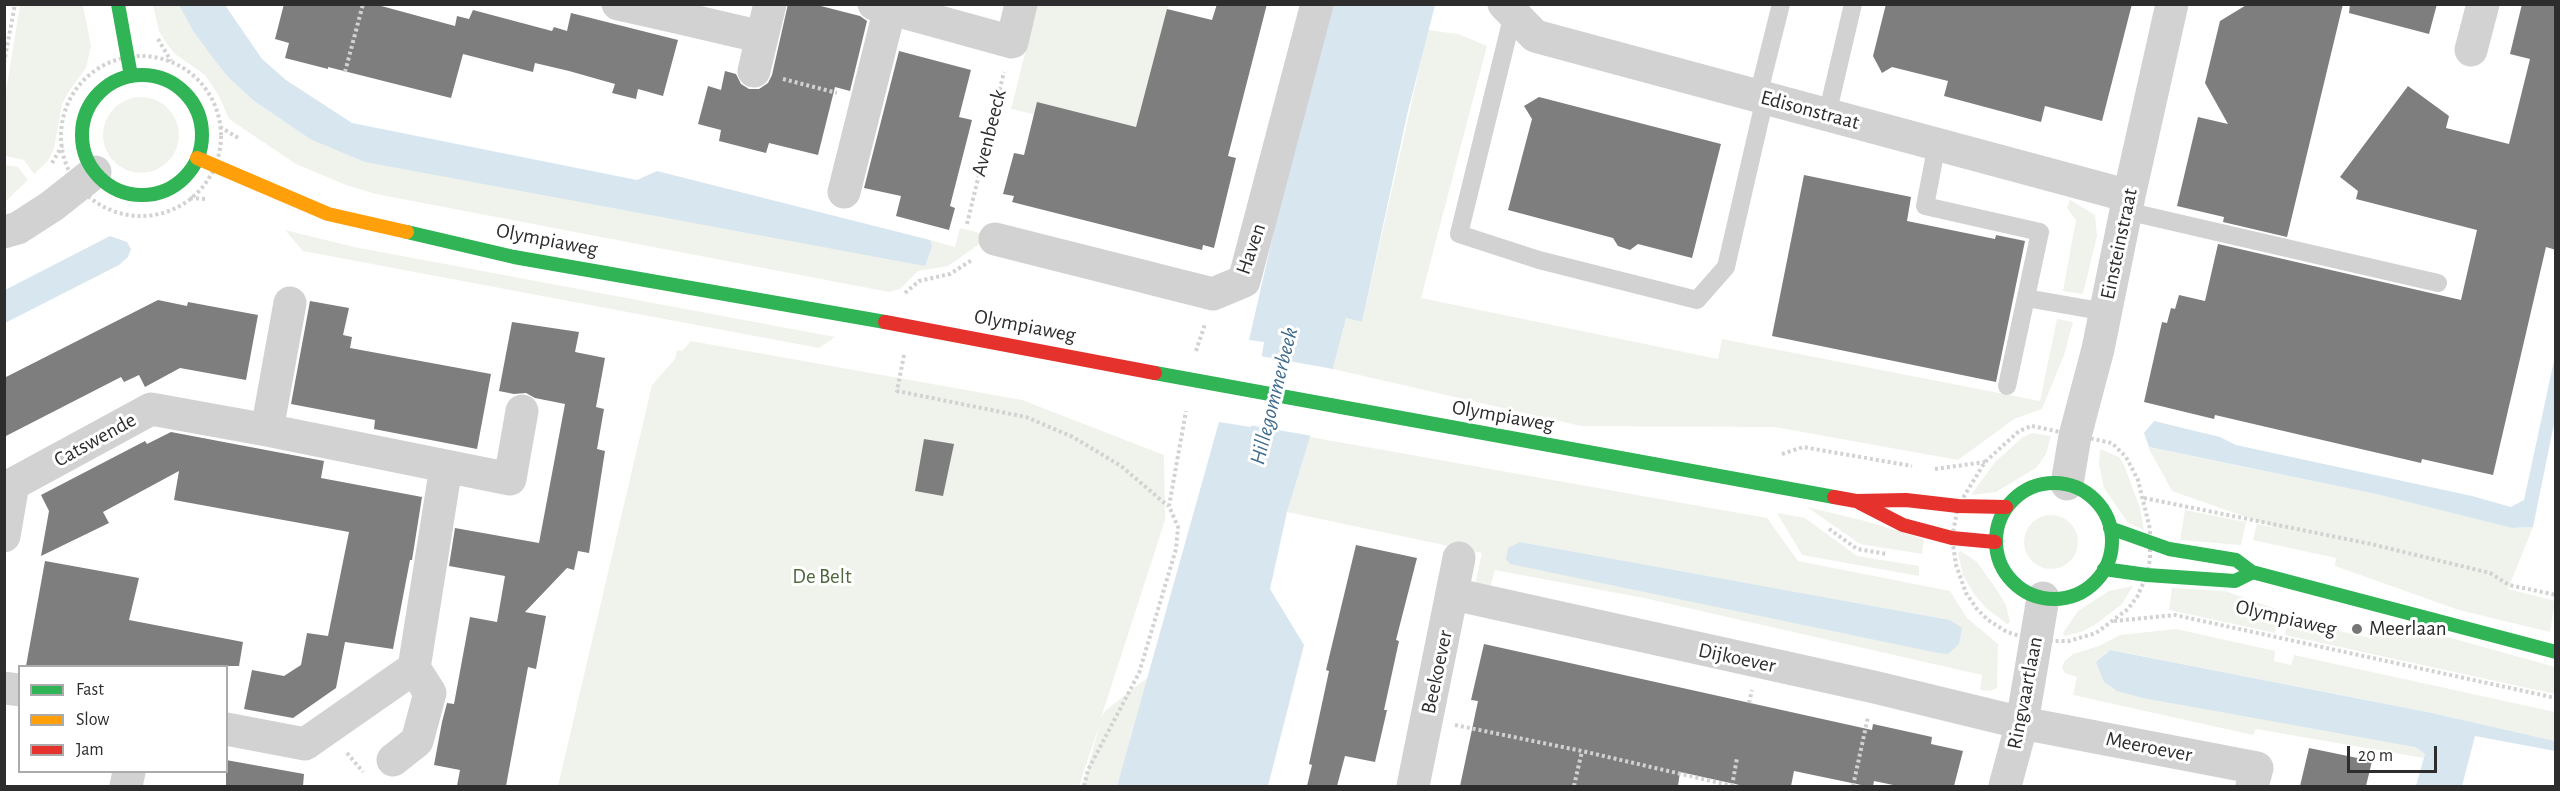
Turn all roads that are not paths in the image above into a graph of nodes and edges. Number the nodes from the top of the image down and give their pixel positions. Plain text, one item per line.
1 (118, 4) edge
2 (618, 4) edge
3 (770, 4) edge
4 (1021, 4) edge
5 (1317, 4) edge
6 (1781, 4) edge
7 (1853, 4) edge
8 (2172, 4) edge
9 (2482, 4) edge
10 (882, 6) edge
11 (1508, 9) edge
12 (678, 11) edge
13 (762, 37) junction
14 (2472, 50) dead end
15 (754, 71) road end
16 (131, 76) junction
17 (1762, 97) junction
18 (1827, 115) junction
19 (1937, 144) junction
20 (197, 159) junction
21 (87, 179) junction
22 (844, 192) dead end
23 (2128, 203) junction
24 (4, 232) edge
25 (995, 239) road end
26 (2438, 283) dead end
27 (2026, 298) junction
28 (290, 303) dead end
29 (2106, 312) junction
30 (2007, 386) dead end
31 (522, 411) dead end
32 (267, 430) junction
33 (446, 467) junction
34 (2067, 484) junction
35 (1856, 501) junction
36 (2006, 507) junction
37 (2110, 528) junction
38 (4, 536) edge
39 (1995, 542) junction
40 (1459, 558) dead end
41 (2104, 569) junction
42 (2252, 572) junction
43 (1453, 594) junction
44 (2043, 598) junction
45 (2556, 652) edge
46 (414, 668) junction
47 (2022, 723) junction
48 (228, 729) edge
49 (381, 769) road end
50 (1413, 786) edge
51 (2005, 786) edge
52 (2252, 786) edge

1 - 16 main road
2 - 12 street
3 - 13 street
4 - 10 street
5 - 25 street, Haven
6 - 17 lane
7 - 18 lane
8 - 23 street, Einsteinstraat
9 - 14 street
10 - 22 street
11 - 17 street, Edisonstraat
11 - 17 lane
12 - 13 street
13 - 15 street
16 - 20 main road
16 - 21 main road
17 - 18 street, Edisonstraat
18 - 19 street, Edisonstraat
19 - 23 street, Edisonstraat
19 - 27 lane
20 - 21 main road
20 - 35 main road, Olympiaweg
21 - 24 street
23 - 26 lane
23 - 29 street, Einsteinstraat
27 - 29 lane
27 - 30 lane
28 - 32 street
29 - 34 street, Einsteinstraat
31 - 33 street, Catswende
32 - 33 street, Catswende
32 - 38 street, Catswende
33 - 46 street
34 - 36 main road
34 - 37 main road
35 - 36 main road, Olympiaweg
35 - 39 main road, Olympiaweg
36 - 39 main road
37 - 41 main road
37 - 42 main road, Olympiaweg
39 - 44 main road
40 - 43 street, Beekoever
41 - 42 main road, Olympiaweg
41 - 44 main road
42 - 45 main road, Olympiaweg
43 - 47 street, Dijkoever
43 - 50 street, Beekoever
44 - 47 street, Ringvaartlaan
46 - 48 street
46 - 49 street
47 - 51 street, Ringvaartlaan
47 - 52 street, Meeroever

